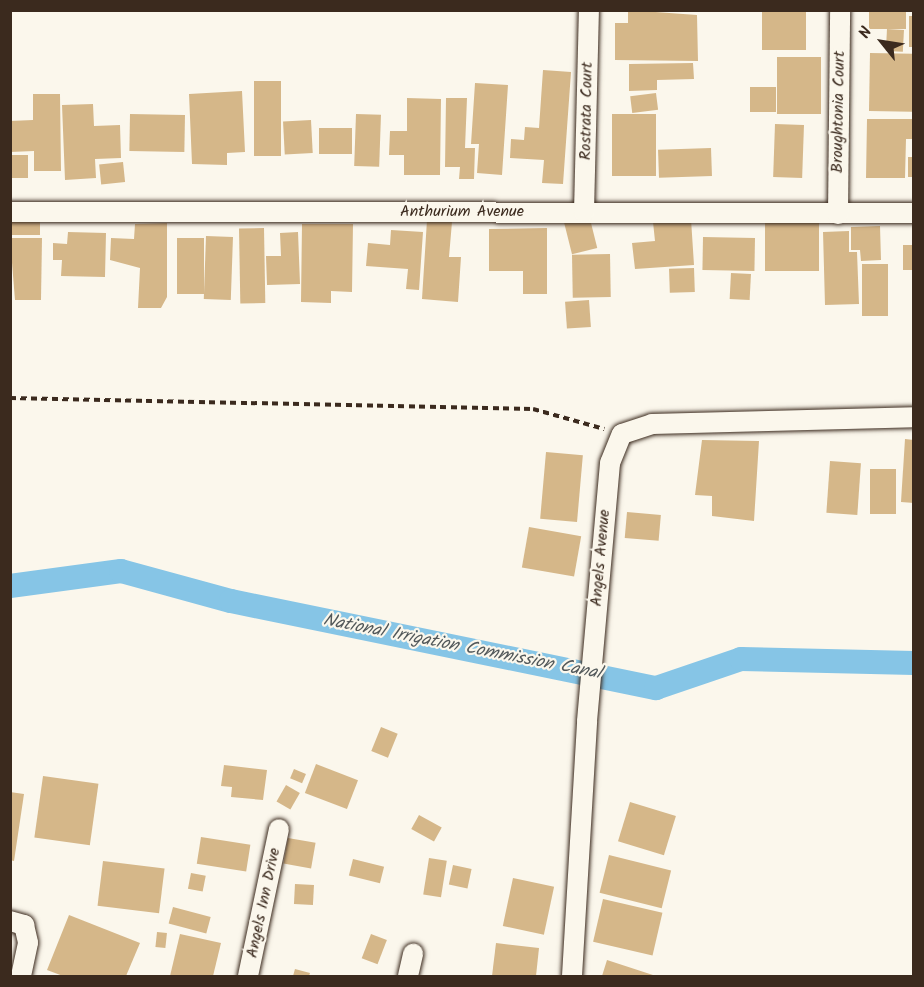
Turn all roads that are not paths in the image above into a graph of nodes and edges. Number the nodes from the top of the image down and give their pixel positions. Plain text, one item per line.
1 (589, 10) edge
2 (840, 10) edge
3 (10, 212) edge
4 (584, 212) junction
5 (838, 213) junction
6 (914, 213) edge
7 (914, 417) edge
8 (279, 829) dead end
9 (10, 921) edge
10 (413, 954) dead end
11 (21, 976) edge
12 (248, 976) edge
13 (408, 976) edge
14 (572, 976) edge

1 - 4 street, Rostrata Court
2 - 5 street, Broughtonia Court
3 - 4 street, Anthurium Avenue
4 - 5 street, Anthurium Avenue
5 - 6 street, Anthurium Avenue
7 - 14 street, Angels Avenue
8 - 12 street, Angels Inn Drive
9 - 11 street
10 - 13 street

